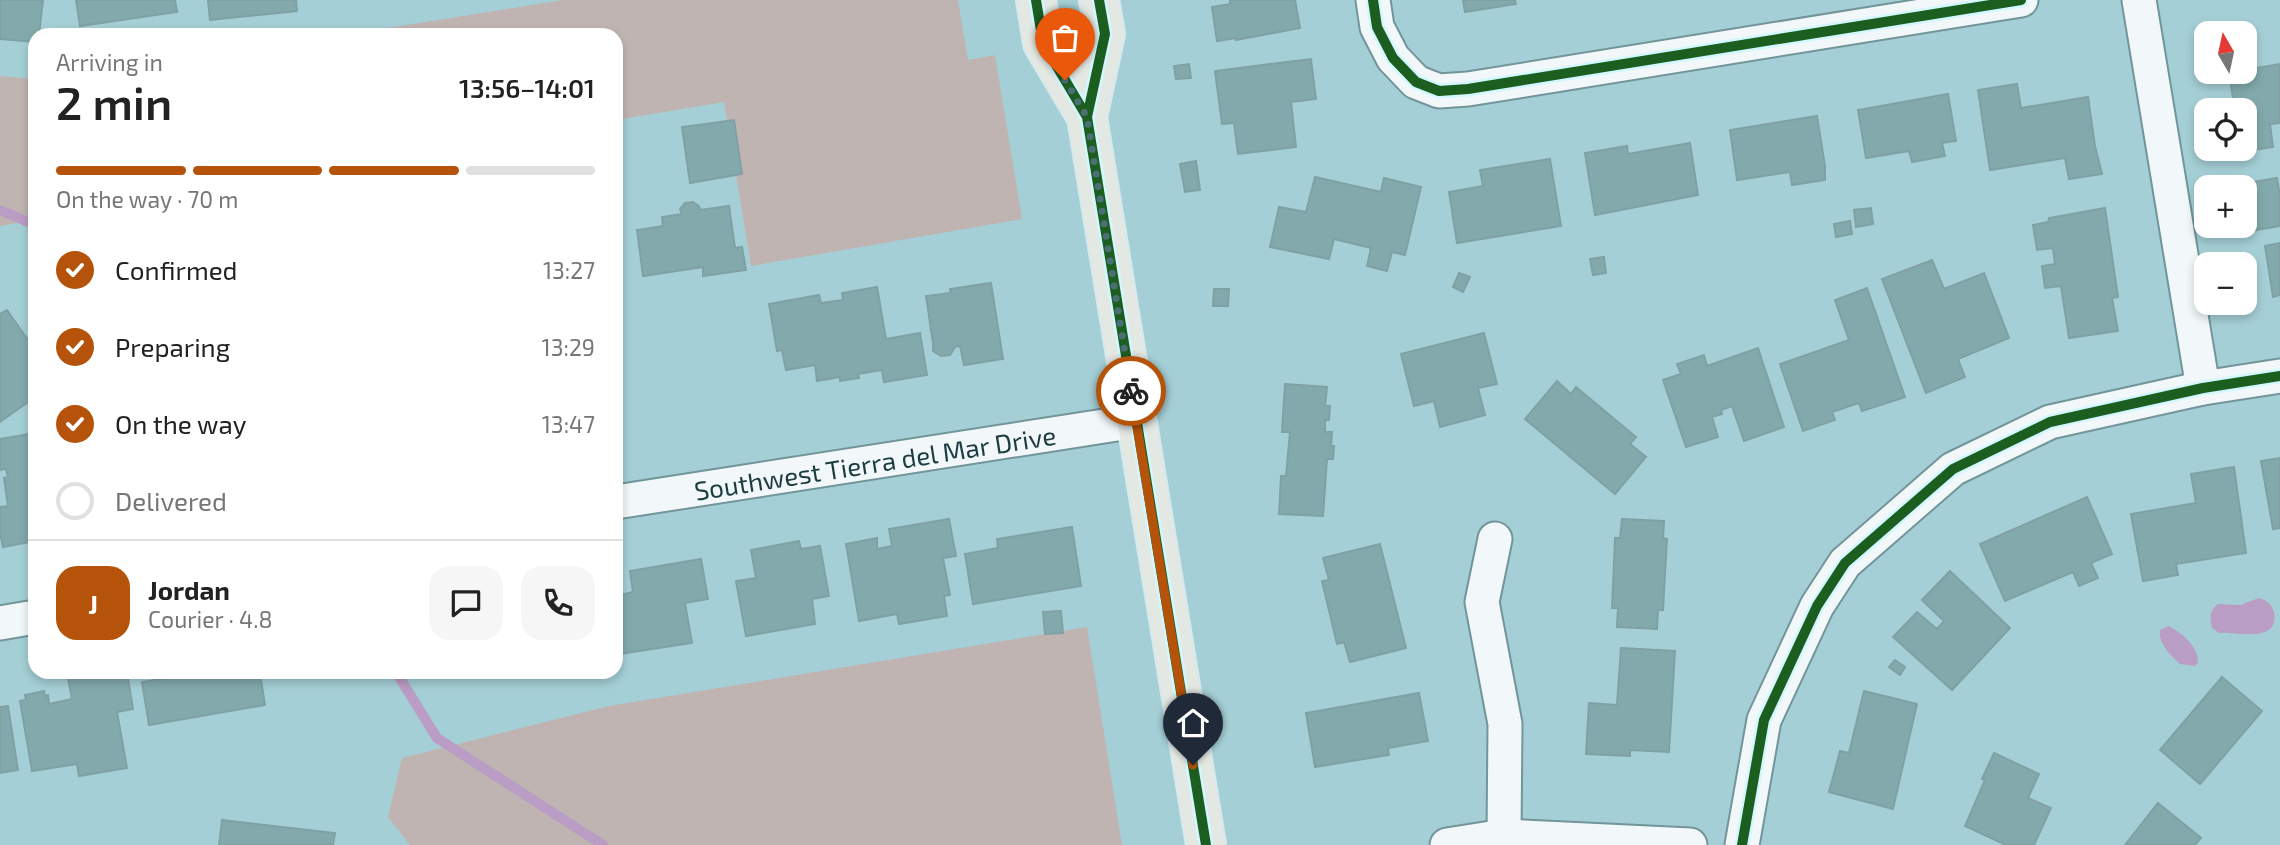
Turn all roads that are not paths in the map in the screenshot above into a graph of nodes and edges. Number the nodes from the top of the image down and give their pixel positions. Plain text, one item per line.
1 (1035, 0) edge
2 (1099, 0) edge
3 (1373, 0) edge
4 (2021, 0) edge
5 (2139, 0) edge
6 (1087, 117) junction
7 (2280, 376) edge
8 (2203, 388) junction
9 (1136, 421) junction
10 (623, 501) edge
11 (1495, 539) dead end
12 (28, 618) edge
13 (0, 623) edge
14 (1504, 836) junction
15 (1206, 845) edge
16 (1447, 845) edge
17 (1690, 845) edge
18 (1742, 845) edge

1 - 6 main road
2 - 6 main road
3 - 4 street
5 - 8 street
6 - 9 main road
7 - 8 street
8 - 18 street
9 - 10 street, Southwest Tierra del Mar Drive
9 - 15 main road
11 - 14 street
12 - 13 street
14 - 16 street
14 - 17 street

